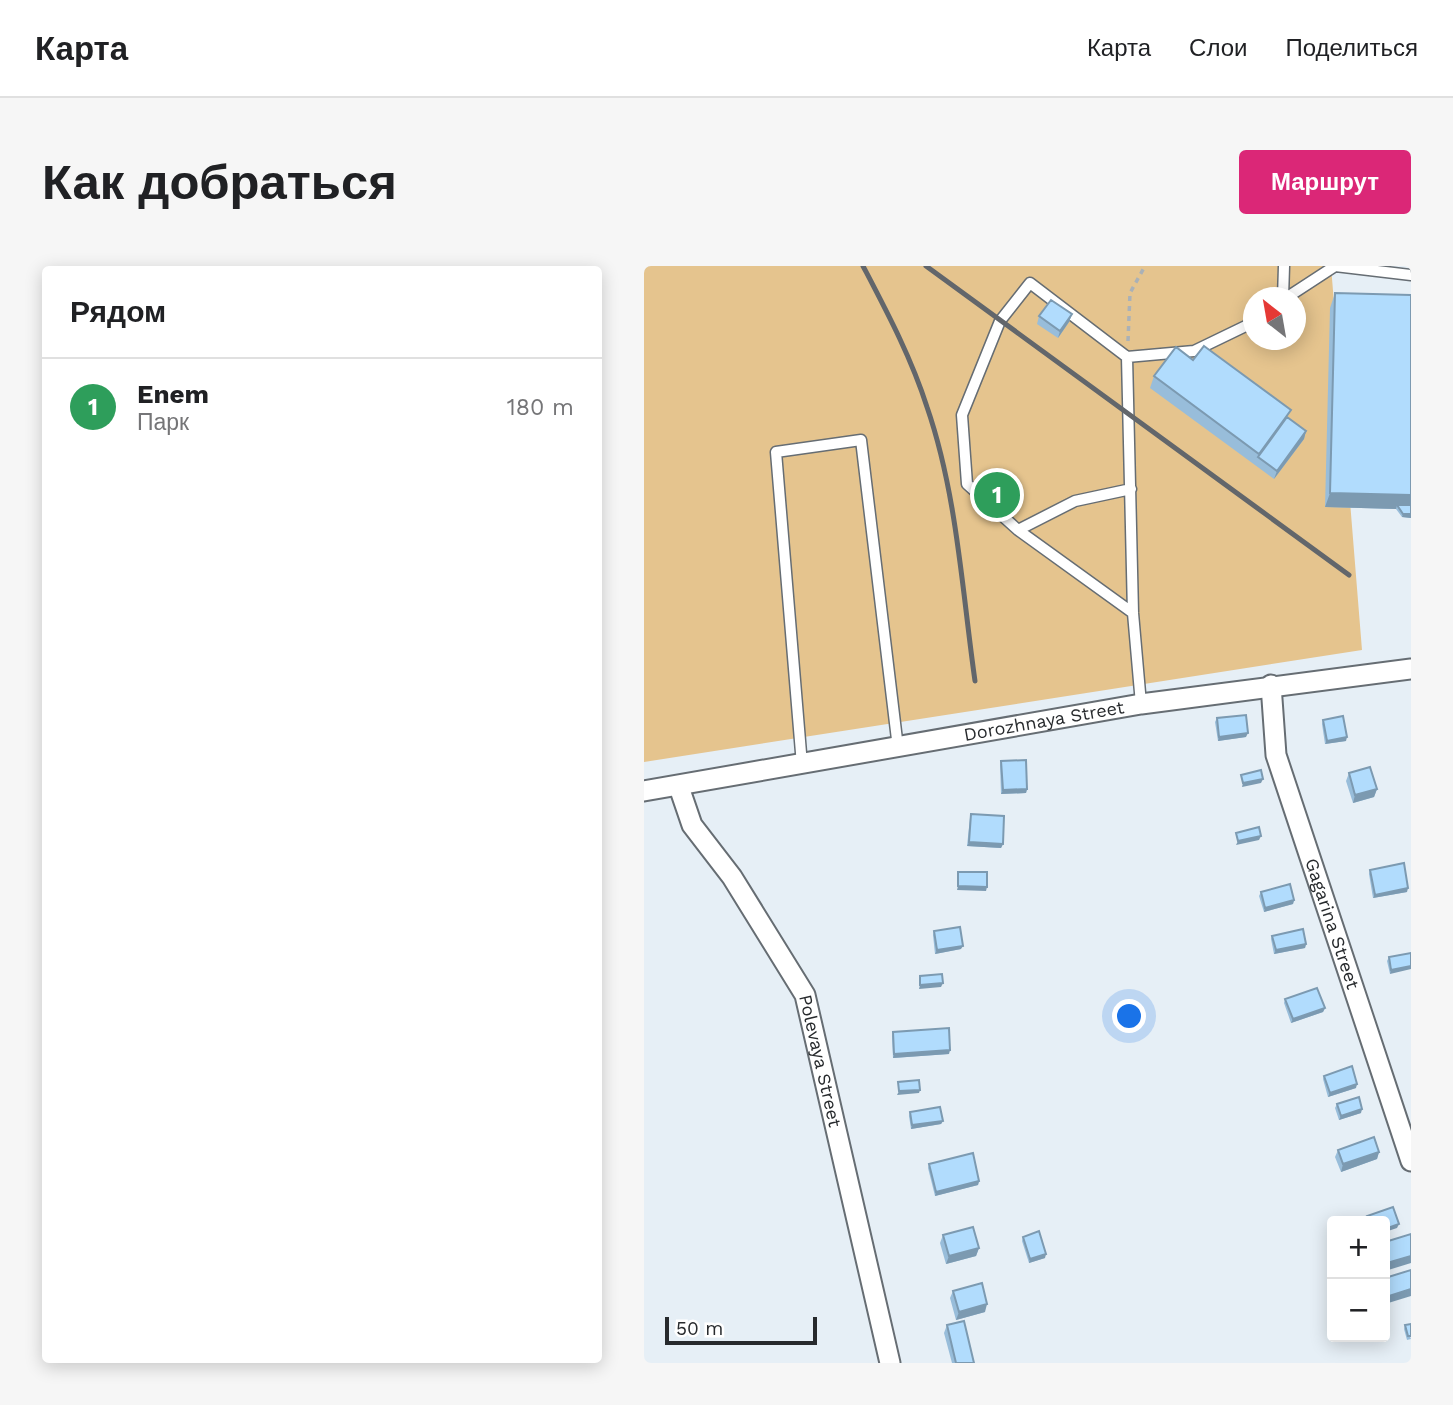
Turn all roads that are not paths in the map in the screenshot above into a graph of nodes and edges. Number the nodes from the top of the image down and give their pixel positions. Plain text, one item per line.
1 (1284, 266) edge
2 (1411, 275) edge
3 (1285, 287) edge
4 (1302, 287) edge
5 (1243, 327) edge
6 (1127, 358) junction
7 (1130, 489) junction
8 (1018, 530) junction
9 (1133, 613) junction
10 (1411, 669) edge
11 (1271, 685) junction
12 (1141, 704) junction
13 (898, 748) junction
14 (802, 765) junction
15 (679, 787) junction
16 (644, 791) edge
17 (1411, 1161) edge
18 (890, 1363) edge

1 - 3 lane
2 - 4 lane
5 - 6 lane
6 - 7 lane
6 - 8 lane
7 - 8 lane
7 - 9 lane
8 - 9 lane
9 - 12 lane
10 - 11 street, Dorozhnaya Street
11 - 12 street, Dorozhnaya Street
11 - 17 street, Gagarina Street
12 - 13 street, Dorozhnaya Street
13 - 14 street, Dorozhnaya Street
13 - 14 lane
14 - 15 street, Dorozhnaya Street
15 - 16 street, Dorozhnaya Street
15 - 18 street, Polevaya Street

